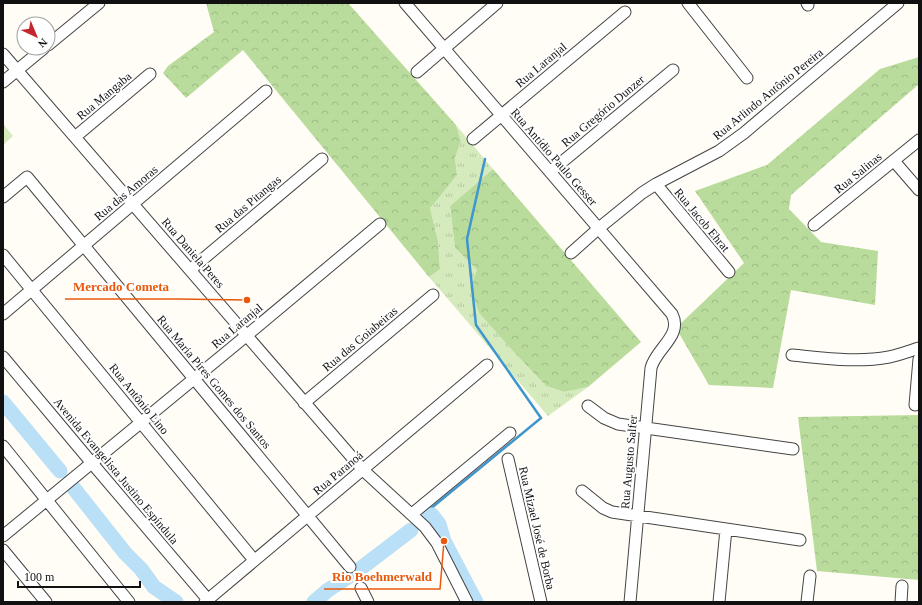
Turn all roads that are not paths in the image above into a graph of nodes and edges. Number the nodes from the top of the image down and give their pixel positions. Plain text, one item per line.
1 (99, 3) edge
2 (405, 3) edge
3 (497, 3) edge
4 (688, 3) edge
5 (898, 3) edge
6 (625, 12) dead end
7 (56, 38) edge
8 (444, 49) junction
9 (3, 54) edge
10 (34, 56) edge
11 (17, 70) junction
12 (672, 70) dead end
13 (417, 72) dead end
14 (150, 74) dead end
15 (747, 78) dead end
16 (3, 82) edge
17 (266, 91) dead end
18 (501, 115) junction
19 (75, 137) junction
20 (473, 139) dead end
21 (919, 140) edge
22 (322, 159) dead end
23 (894, 160) junction
24 (550, 172) junction
25 (656, 184) junction
26 (919, 190) edge
27 (3, 197) edge
28 (133, 204) junction
29 (380, 224) dead end
30 (814, 225) dead end
31 (598, 228) junction
32 (84, 245) junction
33 (571, 253) dead end
34 (3, 255) edge
35 (190, 270) junction
36 (728, 272) dead end
37 (32, 290) junction
38 (433, 295) dead end
39 (3, 314) edge
40 (674, 331) joint
41 (246, 336) junction
42 (919, 348) edge
43 (792, 355) dead end
44 (3, 356) edge
45 (919, 359) edge
46 (488, 365) dead end
47 (194, 378) junction
48 (304, 403) junction
49 (915, 405) dead end
50 (588, 406) dead end
51 (141, 422) junction
52 (645, 428) junction
53 (510, 433) dead end
54 (3, 446) edge
55 (793, 449) dead end
56 (508, 459) dead end
57 (91, 462) junction
58 (362, 470) junction
59 (582, 491) dead end
60 (47, 499) junction
61 (412, 514) junction
62 (308, 516) junction
63 (638, 516) junction
64 (726, 529) junction
65 (3, 536) edge
66 (800, 540) dead end
67 (3, 550) edge
68 (254, 560) junction
69 (350, 567) dead end
70 (810, 576) dead end
71 (902, 586) dead end
72 (361, 588) dead end
73 (208, 601) edge
74 (46, 602) edge
75 (129, 602) edge
76 (368, 602) edge
77 (466, 602) edge
78 (541, 602) edge
79 (630, 602) edge
80 (719, 602) edge
81 (807, 602) edge
82 (901, 602) edge

1 - 7 street
2 - 8 street, Rua Antídio Paulo Gesser
3 - 8 street
4 - 15 street
5 - 25 street, Rua Arlindo Antônio Pereira
6 - 18 street, Rua Laranjal
8 - 13 street
8 - 18 street, Rua Antídio Paulo Gesser
9 - 11 street, Rua Daniela Peres
10 - 11 street
11 - 16 street
11 - 19 street, Rua Daniela Peres
12 - 24 street, Rua Gregório Dunzer
14 - 19 street, Rua Mangaba
17 - 28 street, Rua das Amoras
18 - 20 street, Rua Laranjal
18 - 24 street, Rua Antídio Paulo Gesser
19 - 28 street, Rua Daniela Peres
21 - 23 street, Rua Salinas
22 - 35 street, Rua das Pitangas
23 - 26 street
23 - 30 street, Rua Salinas
24 - 31 street, Rua Antídio Paulo Gesser
25 - 31 street, Rua Arlindo Antônio Pereira
25 - 36 street, Rua Jacob Ehrat
27 - 32 street, Rua Maria Pires Gomes dos Santos
28 - 32 street, Rua das Amoras
28 - 35 street, Rua Daniela Peres
29 - 41 street, Rua Laranjal
31 - 33 street, Rua Arlindo Antônio Pereira
31 - 40 street, Rua Antídio Paulo Gesser
32 - 37 street, Rua das Amoras
32 - 47 street, Rua Maria Pires Gomes dos Santos
34 - 37 street, Rua Antônio Lino
35 - 41 street, Rua Daniela Peres
37 - 39 street, Rua das Amoras
37 - 51 street, Rua Antônio Lino
38 - 48 street, Rua das Goiabeiras
40 - 52 street, Rua Augusto Salfer
41 - 47 street, Rua Laranjal
41 - 48 street, Rua Daniela Peres
42 - 43 street
44 - 57 street, Avenida Evangelista Justino Espíndula
45 - 49 street
46 - 58 street, Rua Paranoá
47 - 51 street, Rua Laranjal
47 - 62 street, Rua Maria Pires Gomes dos Santos
48 - 58 street, Rua Daniela Peres
50 - 52 street
51 - 57 street, Rua Laranjal
51 - 68 street, Rua Antônio Lino
52 - 55 street
52 - 63 street, Rua Augusto Salfer
53 - 61 street
54 - 60 street
56 - 78 street, Rua Mizael José de Borba
57 - 60 street, Rua Laranjal
57 - 73 street, Avenida Evangelista Justino Espíndula
58 - 61 street, Rua Daniela Peres
58 - 62 street, Rua Paranoá
59 - 63 street
60 - 65 street, Rua Laranjal
60 - 75 street
61 - 77 street, Rua Daniela Peres
62 - 68 street, Rua Paranoá
62 - 69 street, Rua Maria Pires Gomes dos Santos
63 - 64 street
63 - 79 street, Rua Augusto Salfer
64 - 66 street
64 - 80 street
67 - 74 street
68 - 73 street, Rua Paranoá
70 - 81 street
71 - 82 street
72 - 76 street

